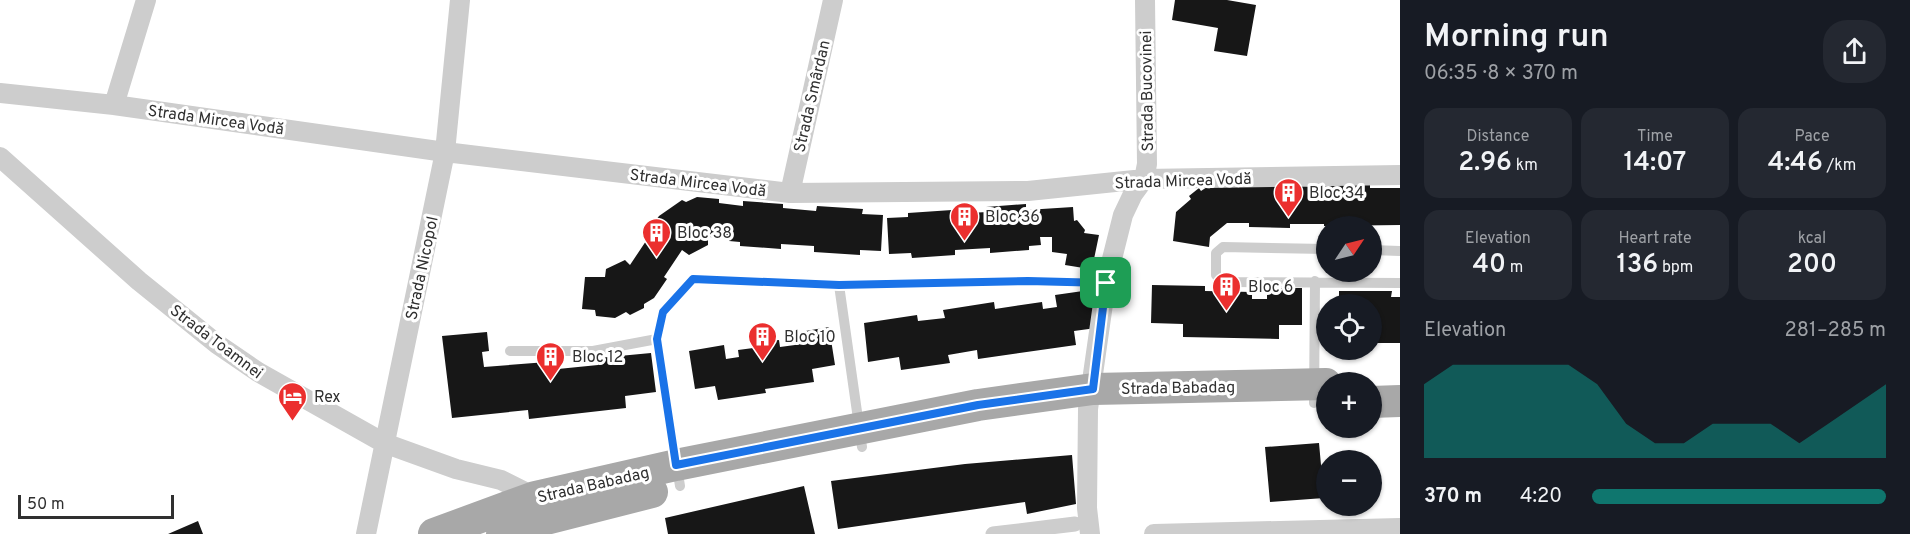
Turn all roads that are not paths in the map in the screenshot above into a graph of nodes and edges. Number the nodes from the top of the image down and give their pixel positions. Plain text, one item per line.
1 (146, 0) edge
2 (460, 0) edge
3 (832, 0) edge
4 (1145, 0) edge
5 (0, 93) edge
6 (114, 105) junction
7 (445, 152) junction
8 (0, 157) edge
9 (1400, 175) edge
10 (1144, 179) junction
11 (790, 193) junction
12 (1316, 249) edge
13 (1382, 250) edge
14 (1400, 251) edge
15 (1316, 281) edge
16 (1316, 282) edge
17 (1358, 282) edge
18 (1106, 283) junction
19 (1400, 283) edge
20 (839, 285) junction
21 (657, 339) junction
22 (510, 351) dead end
23 (1319, 372) edge
24 (1382, 383) edge
25 (1400, 383) edge
26 (1316, 393) edge
27 (1090, 399) junction
28 (1400, 401) edge
29 (1382, 402) edge
30 (860, 438) junction
31 (384, 443) junction
32 (678, 475) junction
33 (535, 497) junction
34 (1400, 528) edge
35 (1083, 529) edge
36 (366, 534) edge
37 (434, 534) edge
38 (502, 534) edge
39 (993, 534) edge
40 (1154, 534) edge

1 - 6 street
2 - 7 street, Strada Nicopol
3 - 11 street, Strada Smârdan
4 - 10 street, Strada Bucovinei
5 - 6 street, Strada Mircea Vodă
6 - 7 street, Strada Mircea Vodă
7 - 11 street, Strada Mircea Vodă
7 - 31 street, Strada Nicopol
8 - 31 street, Strada Toamnei
9 - 10 street, Strada Mircea Vodă
10 - 11 street, Strada Mircea Vodă
10 - 18 street, Strada Bucovinei
12 - 15 lane
13 - 14 lane
16 - 23 lane
17 - 19 lane
18 - 20 lane
18 - 27 street, Strada Bucovinei
20 - 21 lane
20 - 30 lane
21 - 22 lane
21 - 32 lane
24 - 25 main road
26 - 27 main road, Strada Babadag
27 - 30 main road, Strada Babadag
27 - 35 street, Strada Bucovinei
28 - 29 main road
30 - 32 main road, Strada Babadag
31 - 33 street, Strada Toamnei
31 - 36 street, Strada Nicopol
32 - 33 main road, Strada Babadag
32 - 38 main road, Strada Babadag
33 - 37 main road, Strada Babadag
34 - 40 street
35 - 39 street

